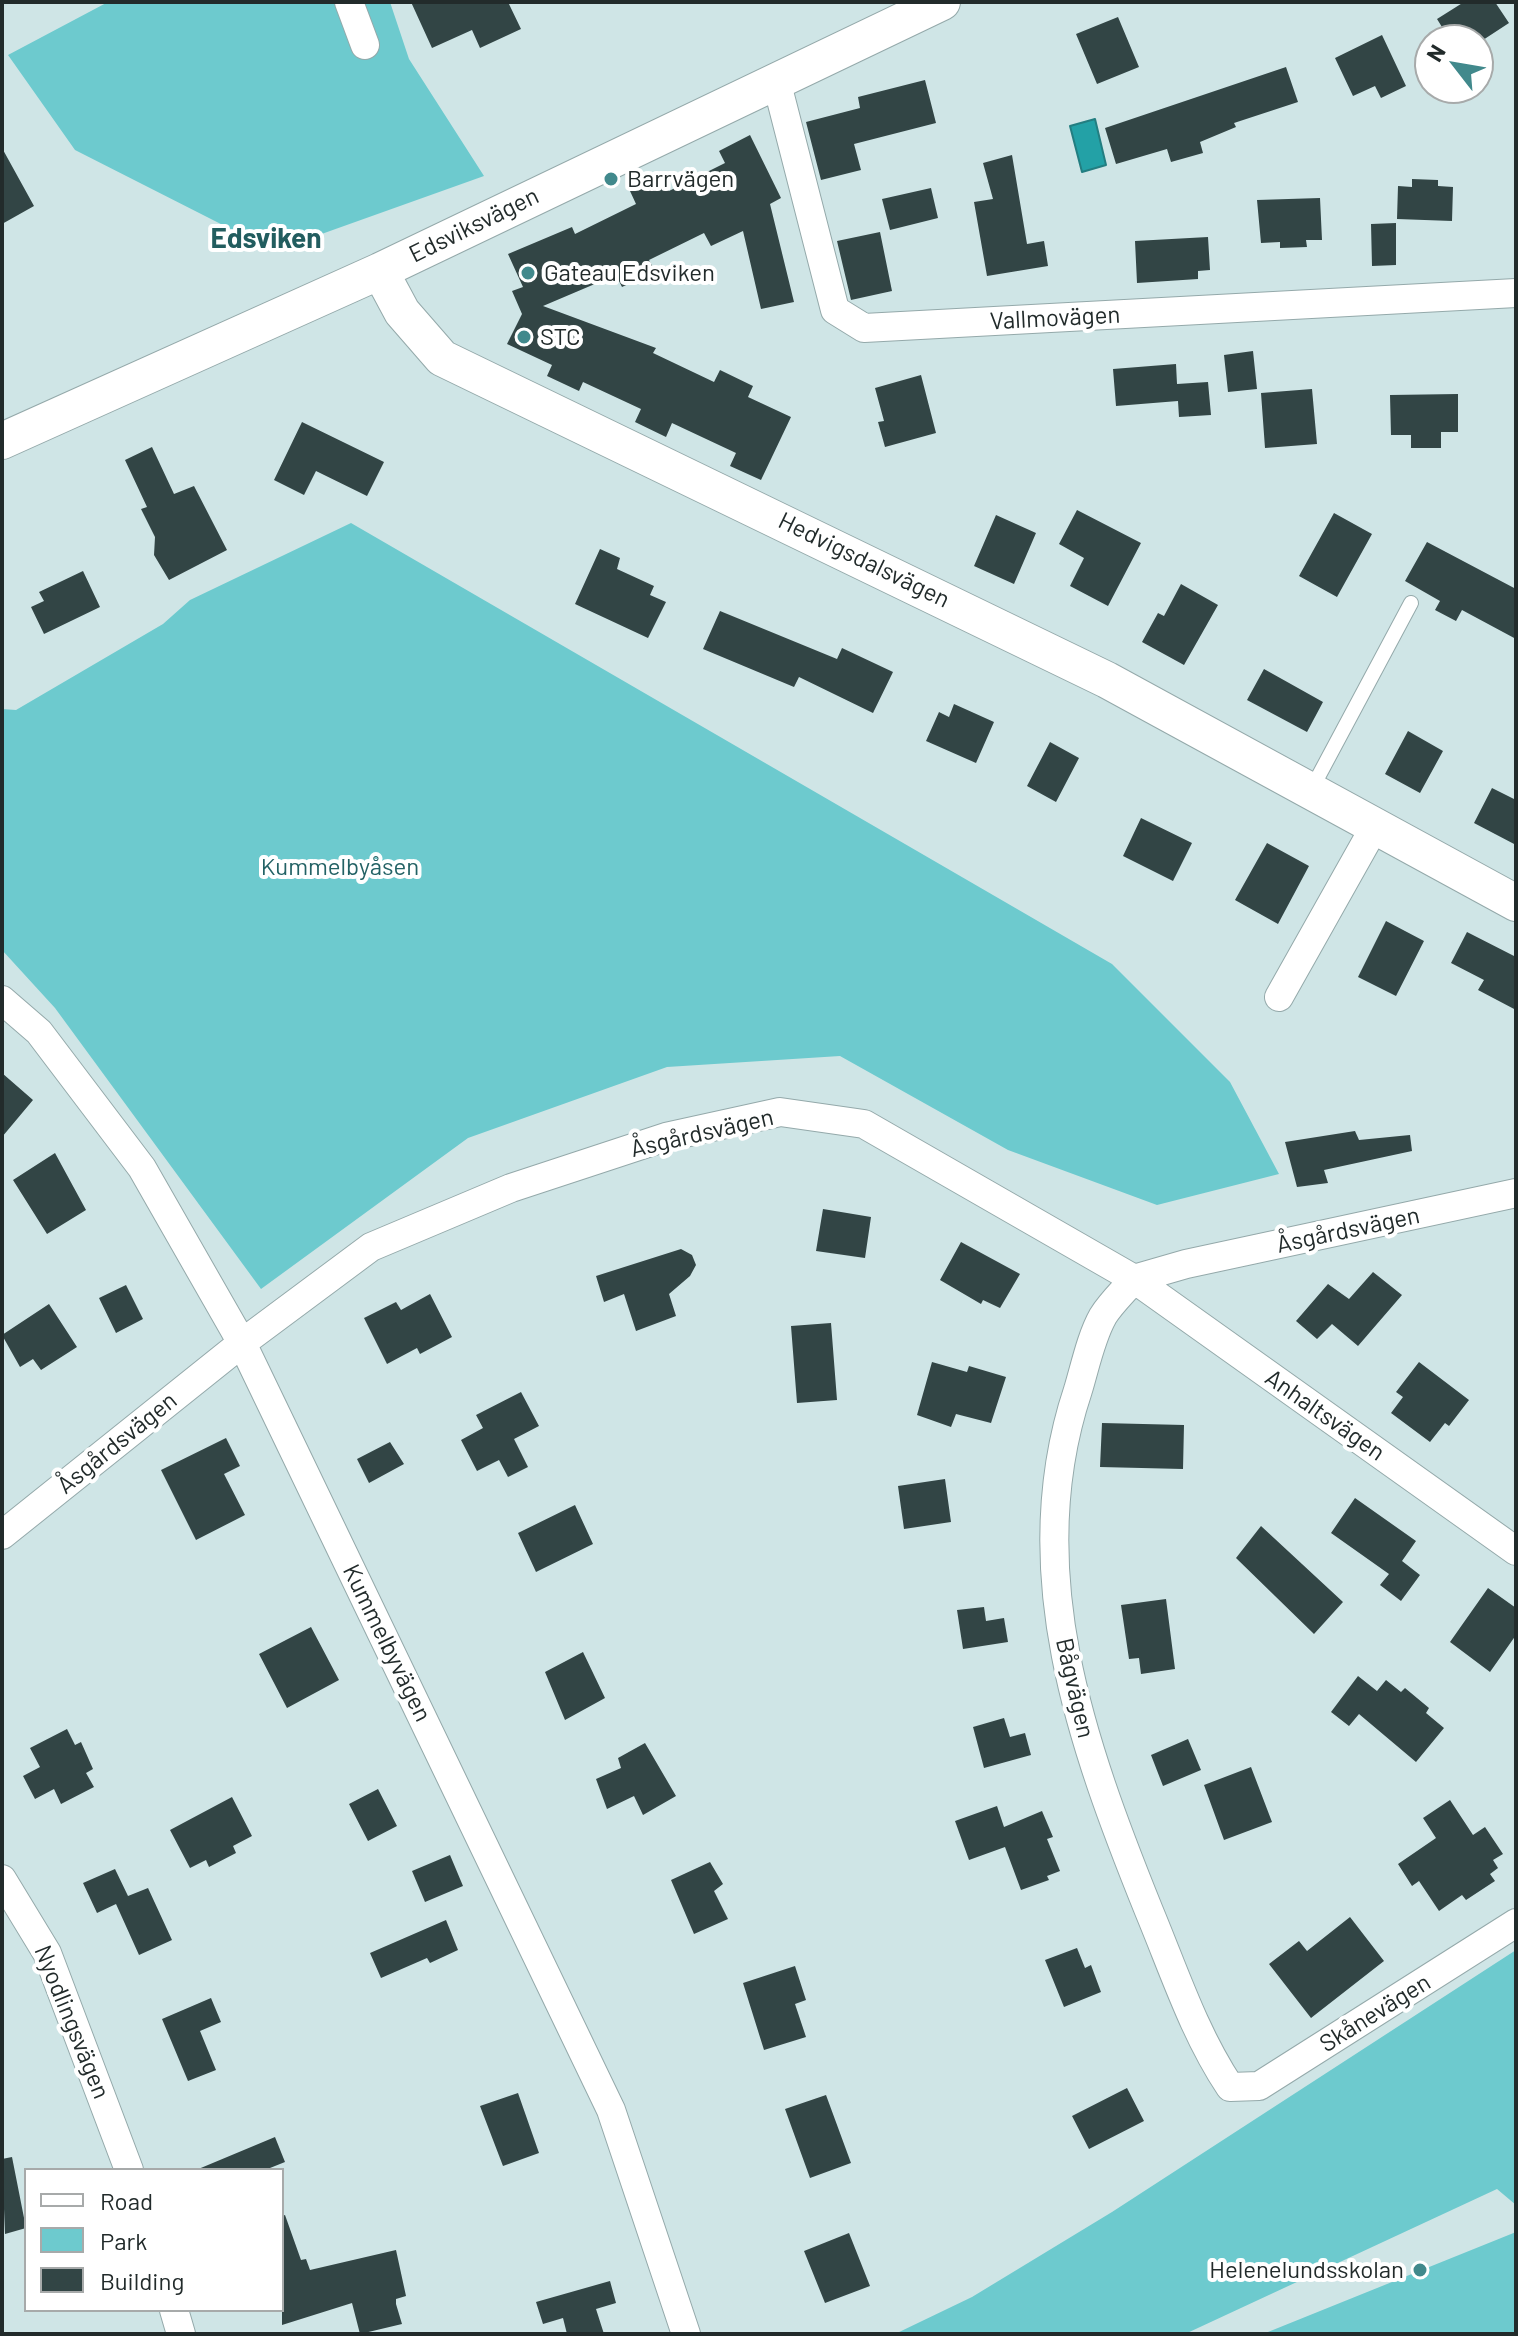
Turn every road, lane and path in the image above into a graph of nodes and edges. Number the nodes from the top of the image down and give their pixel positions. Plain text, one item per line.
1 (349, 2) edge
2 (942, 2) edge
3 (365, 45) dead end
4 (776, 80) junction
5 (380, 271) junction
6 (1516, 293) edge
7 (2, 441) edge
8 (1411, 603) dead end
9 (1310, 792) junction
10 (1374, 828) junction
11 (1516, 903) edge
12 (1279, 997) dead end
13 (2, 1000) edge
14 (1516, 1193) edge
15 (1134, 1279) junction
16 (242, 1343) junction
17 (2, 1535) edge
18 (1516, 1551) edge
19 (2, 1879) edge
20 (1516, 1923) edge
21 (1230, 2087) joint
22 (128, 2168) edge
23 (175, 2312) edge
24 (181, 2334) edge
25 (686, 2334) edge

1 - 3 street
2 - 4 street, Edsviksvägen
4 - 5 street, Edsviksvägen
4 - 6 street, Vallmovägen
5 - 7 street, Edsviksvägen
5 - 9 street, Hedvigsdalsvägen
8 - 9 lane
9 - 10 street, Hedvigsdalsvägen
10 - 11 street, Hedvigsdalsvägen
10 - 12 street
13 - 16 street, Kummelbyvägen
14 - 15 street, Åsgårdsvägen
15 - 16 street, Åsgårdsvägen
15 - 18 street, Anhaltsvägen
15 - 21 street, Bågvägen
16 - 17 street, Åsgårdsvägen
16 - 25 street, Kummelbyvägen
19 - 22 street, Nyodlingsvägen
20 - 21 street, Skånevägen
23 - 24 street

